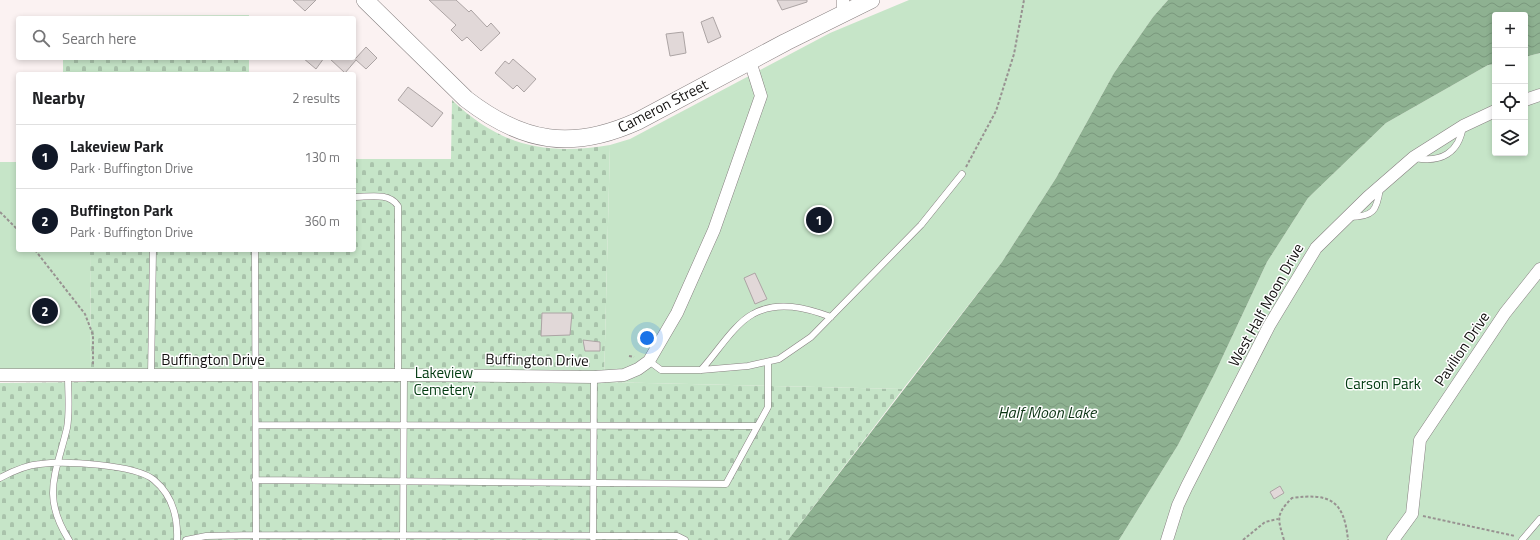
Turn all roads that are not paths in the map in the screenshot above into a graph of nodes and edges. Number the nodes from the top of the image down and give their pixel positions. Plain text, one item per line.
1 (871, 0) edge
2 (371, 2) edge
3 (843, 7) edge
4 (750, 61) junction
5 (1540, 95) edge
6 (1528, 99) edge
7 (1492, 112) edge
8 (1463, 126) junction
9 (1414, 157) junction
10 (962, 174) road end
11 (356, 197) edge
12 (153, 252) edge
13 (255, 252) edge
14 (1540, 269) edge
15 (831, 317) junction
16 (649, 361) junction
17 (768, 362) junction
18 (701, 370) junction
19 (0, 375) edge
20 (401, 375) junction
21 (68, 376) junction
22 (151, 376) junction
23 (256, 376) junction
24 (594, 377) junction
25 (256, 425) junction
26 (404, 426) junction
27 (594, 426) junction
28 (757, 426) junction
29 (57, 462) junction
30 (0, 478) edge
31 (255, 480) junction
32 (403, 481) junction
33 (594, 482) junction
34 (1540, 519) edge
35 (256, 537) edge
36 (403, 537) edge
37 (593, 538) edge
38 (1523, 539) edge
39 (69, 540) edge
40 (177, 540) edge
41 (186, 540) edge
42 (685, 540) edge
43 (1167, 540) edge
44 (1393, 540) edge

1 - 3 main road, Cameron Street
2 - 4 main road, Cameron Street
3 - 4 main road, Cameron Street
4 - 16 street, Buffington Drive
5 - 6 street
7 - 8 street, West Half Moon Drive
8 - 9 street, West Half Moon Drive
8 - 9 lane
9 - 43 street, West Half Moon Drive
10 - 15 lane
11 - 20 lane
12 - 22 lane
13 - 23 lane
14 - 44 street, Pavilion Drive
15 - 17 lane
15 - 18 lane
16 - 18 lane
16 - 24 street, Buffington Drive
17 - 18 lane
17 - 28 lane
19 - 21 street, Buffington Drive
20 - 23 street, Buffington Drive
20 - 24 street, Buffington Drive
20 - 26 lane
21 - 22 street, Buffington Drive
21 - 29 lane
22 - 23 street, Buffington Drive
23 - 25 lane
24 - 27 lane
25 - 26 lane
25 - 31 lane
26 - 27 lane
26 - 32 lane
27 - 28 lane
27 - 33 lane
28 - 33 lane
29 - 30 lane
29 - 39 lane
29 - 40 lane
31 - 32 lane
31 - 35 lane
32 - 33 lane
32 - 36 lane
33 - 37 lane
34 - 38 lane
35 - 36 lane
35 - 41 lane
36 - 37 lane
37 - 42 lane

